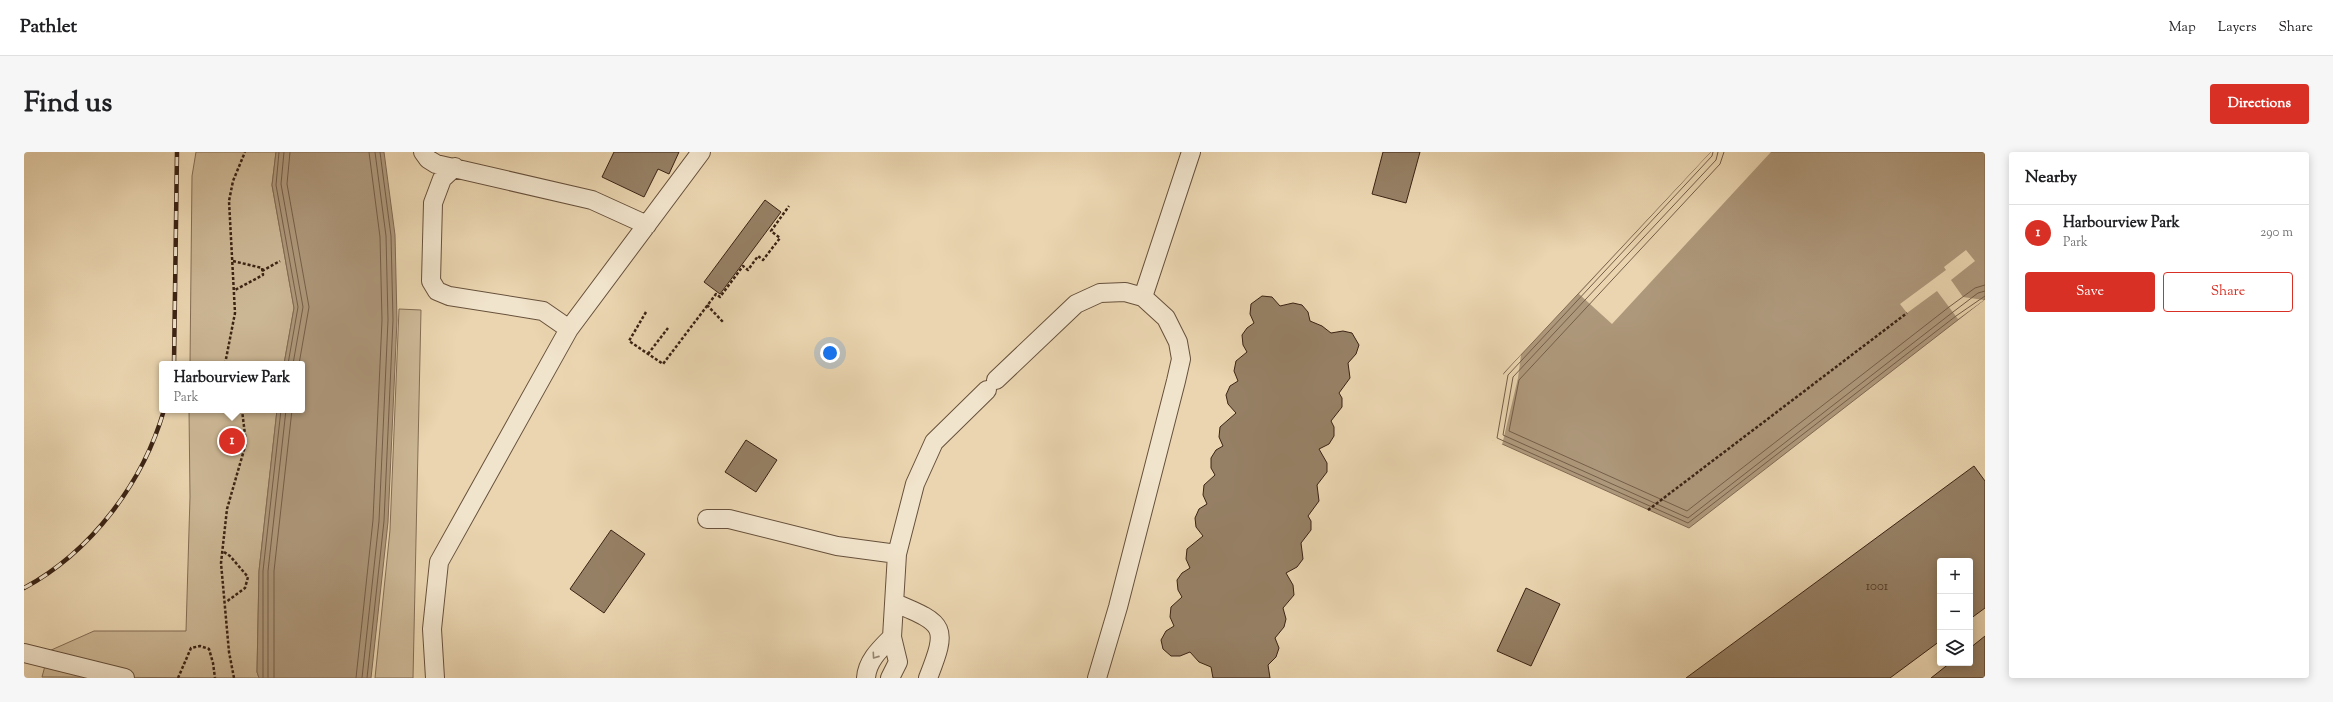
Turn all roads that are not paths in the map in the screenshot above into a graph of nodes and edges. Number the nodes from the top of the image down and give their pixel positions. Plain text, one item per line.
1 (423, 152) edge
2 (701, 152) edge
3 (1191, 152) edge
4 (455, 168) junction
5 (647, 225) junction
6 (1143, 297) junction
7 (569, 329) junction
8 (707, 519) dead end
9 (897, 554) junction
10 (895, 603) junction
11 (892, 638) junction
12 (24, 653) edge
13 (125, 678) edge
14 (435, 678) edge
15 (866, 678) edge
16 (890, 678) edge
17 (928, 678) edge
18 (1097, 678) edge

1 - 4 street
2 - 5 street
3 - 6 street
4 - 5 street
4 - 7 street
5 - 7 street
6 - 9 street
6 - 18 street
7 - 14 street
8 - 9 street
9 - 10 street
10 - 11 street
10 - 17 street
11 -> 15 street
11 - 16 street
12 - 13 street

